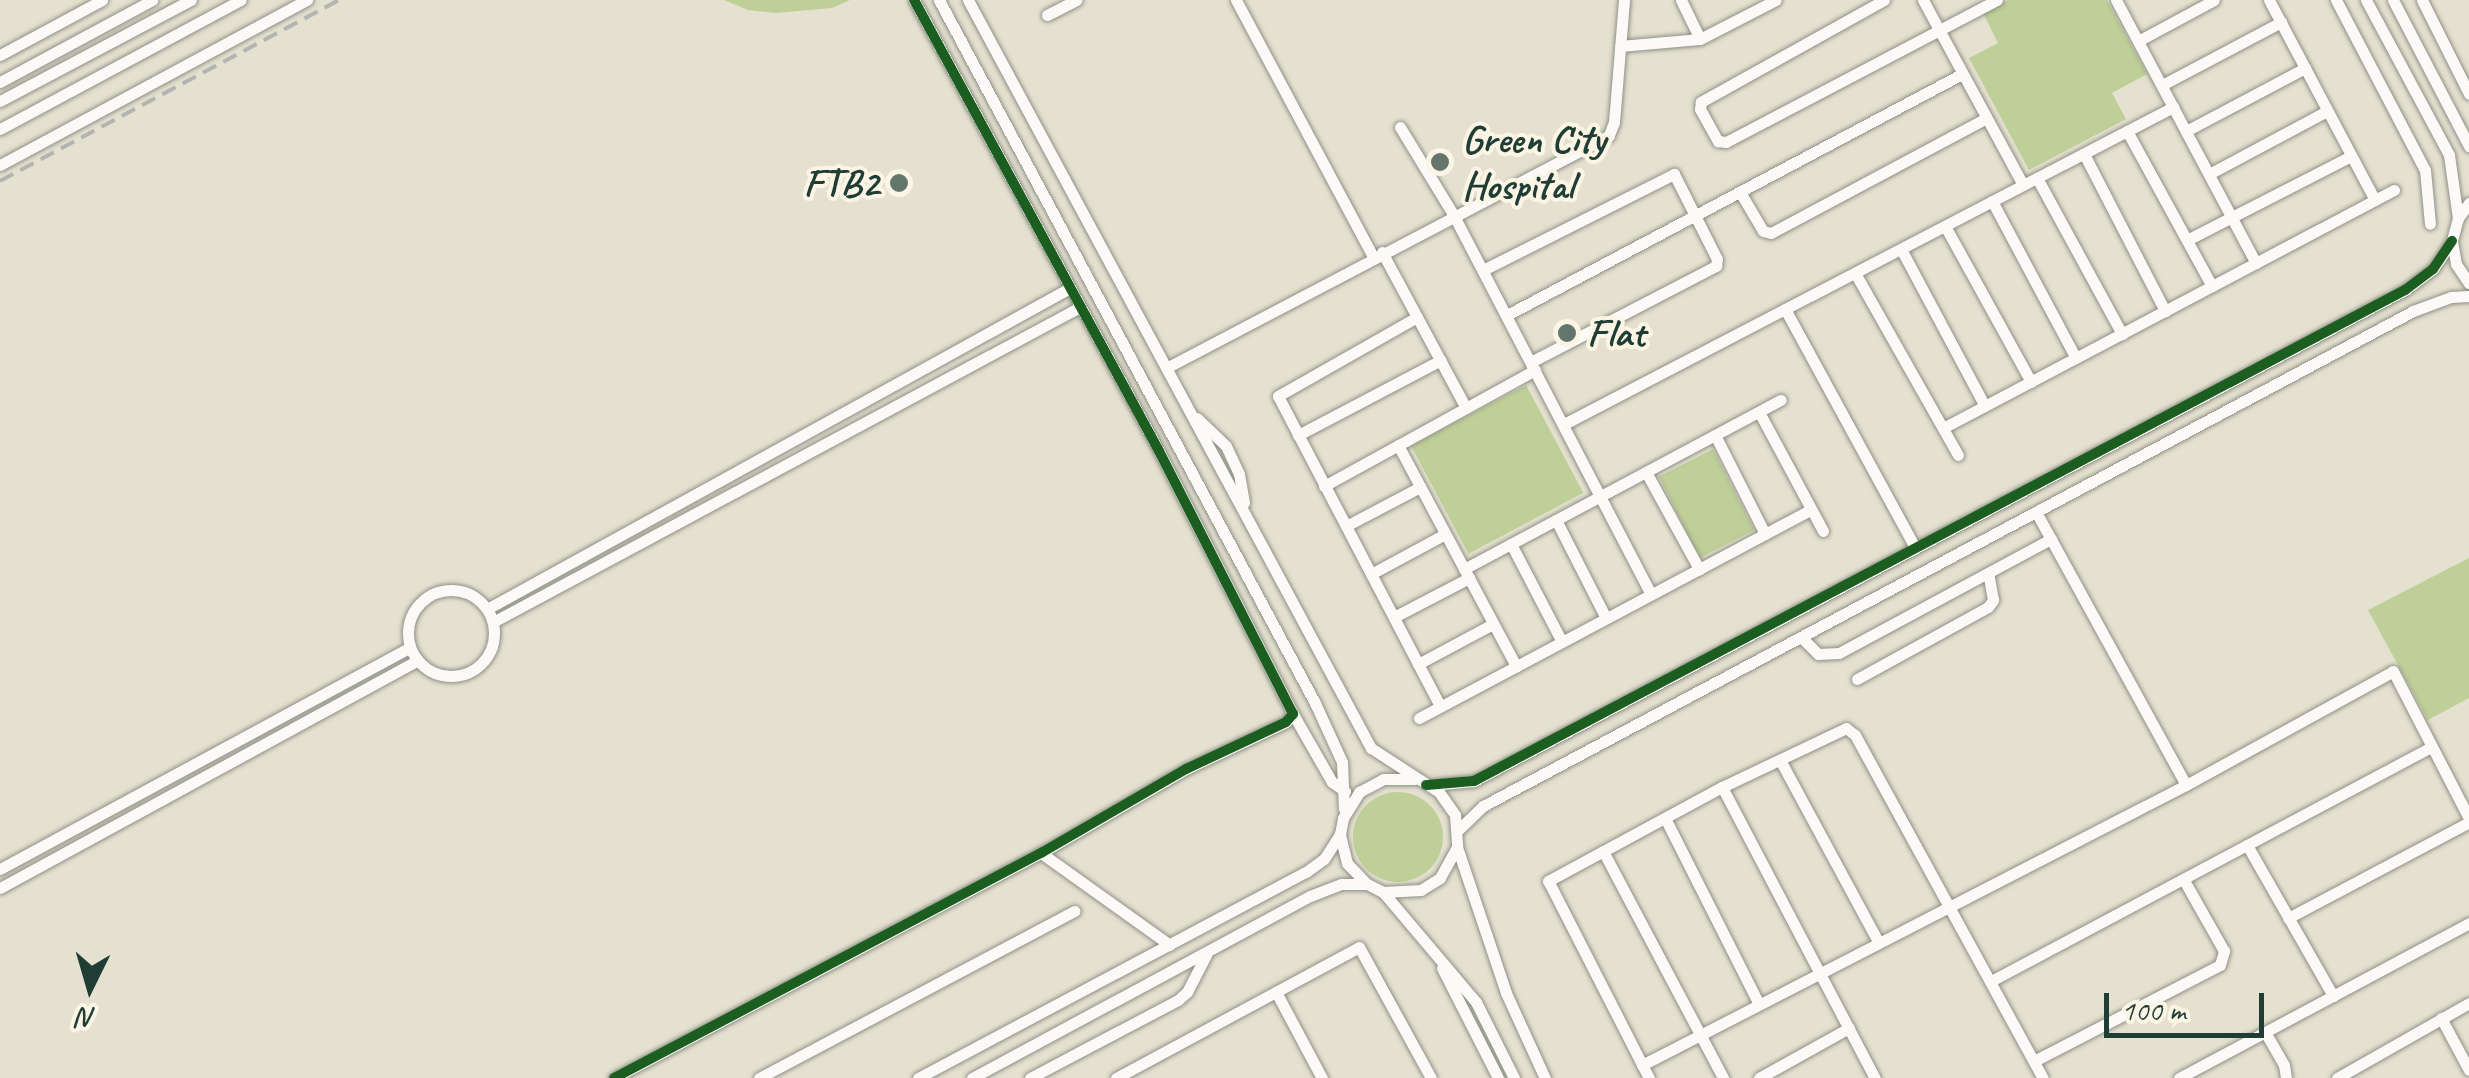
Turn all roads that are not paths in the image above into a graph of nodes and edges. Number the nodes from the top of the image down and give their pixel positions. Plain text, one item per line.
1 (102, 0) edge
2 (152, 0) edge
3 (192, 0) edge
4 (241, 0) edge
5 (307, 0) edge
6 (914, 0) edge
7 (939, 0) edge
8 (968, 0) edge
9 (1236, 0) edge
10 (1624, 0) edge
11 (1681, 0) edge
12 (1776, 0) edge
13 (1884, 0) edge
14 (1923, 0) edge
15 (1997, 0) edge
16 (2116, 0) edge
17 (2214, 0) edge
18 (2269, 0) edge
19 (2336, 0) edge
20 (2366, 0) edge
21 (2394, 0) edge
22 (2422, 0) edge
23 (1069, 2) edge
24 (1048, 15) dead end
25 (2281, 22) junction
26 (1939, 30) junction
27 (1700, 40) junction
28 (2138, 41) junction
29 (1620, 46) junction
30 (0, 55) edge
31 (969, 56) junction
32 (951, 67) junction
33 (2305, 68) junction
34 (1962, 74) junction
35 (0, 82) edge
36 (2162, 85) junction
37 (2469, 94) edge
38 (0, 102) edge
39 (2173, 107) junction
40 (2328, 111) junction
41 (1986, 118) junction
42 (1400, 127) dead end
43 (0, 130) edge
44 (2128, 131) junction
45 (2186, 131) junction
46 (2469, 146) edge
47 (2084, 154) junction
48 (2352, 156) junction
49 (0, 165) edge
50 (2209, 174) junction
51 (2037, 178) junction
52 (2023, 186) junction
53 (2394, 190) dead end
54 (1740, 192) junction
55 (2375, 200) junction
56 (1992, 201) junction
57 (2469, 203) edge
58 (1454, 214) junction
59 (1694, 216) junction
60 (2232, 218) junction
61 (2458, 218) junction
62 (2430, 224) dead end
63 (1945, 226) junction
64 (2187, 240) junction
65 (2452, 242) junction
66 (1901, 249) junction
67 (1378, 255) junction
68 (2256, 263) junction
69 (1483, 270) junction
70 (1855, 272) junction
71 (2469, 282) edge
72 (2212, 286) junction
73 (1068, 289) junction
74 (2469, 296) edge
75 (1078, 308) junction
76 (1786, 309) junction
77 (2166, 311) junction
78 (1507, 315) junction
79 (1417, 316) junction
80 (2122, 334) junction
81 (2076, 358) junction
82 (1440, 360) junction
83 (1533, 366) junction
84 (1168, 368) junction
85 (2031, 382) junction
86 (1781, 400) dead end
87 (1985, 406) junction
88 (1466, 408) junction
89 (1758, 412) junction
90 (1564, 424) junction
91 (1943, 428) junction
92 (1715, 435) junction
93 (1298, 436) junction
94 (1398, 445) junction
95 (1958, 455) dead end
96 (1646, 472) junction
97 (1324, 486) junction
98 (1420, 488) junction
99 (1601, 496) junction
100 (1811, 510) junction
101 (2036, 512) junction
102 (1556, 520) junction
103 (1346, 526) junction
104 (1823, 531) dead end
105 (1445, 534) junction
106 (1765, 534) junction
107 (2051, 539) junction
108 (1510, 544) junction
109 (1915, 547) junction
110 (1699, 569) junction
111 (1988, 573) junction
112 (1371, 574) junction
113 (1466, 574) junction
114 (1651, 594) junction
115 (487, 608) junction
116 (1394, 617) junction
117 (1606, 618) junction
118 (493, 622) junction
119 (1494, 624) junction
120 (1800, 637) junction
121 (1562, 642) junction
122 (410, 647) junction
123 (418, 661) junction
124 (1418, 664) junction
125 (1516, 666) junction
126 (1857, 679) dead end
127 (1440, 706) junction
128 (1294, 714) junction
129 (1419, 718) dead end
130 (2432, 747) junction
131 (1780, 760) junction
132 (1420, 782) junction
133 (2186, 785) junction
134 (1722, 787) junction
135 (1345, 792) junction
136 (1343, 818) junction
137 (1665, 818) junction
138 (2469, 820) edge
139 (1458, 830) junction
140 (1340, 834) junction
141 (2246, 846) junction
142 (1457, 847) junction
143 (1603, 851) junction
144 (1042, 853) junction
145 (0, 869) edge
146 (2185, 882) junction
147 (1367, 884) junction
148 (0, 888) edge
149 (1383, 892) junction
150 (1946, 907) junction
151 (1074, 912) dead end
152 (2288, 918) junction
153 (2469, 923) edge
154 (1878, 941) junction
155 (1428, 942) junction
156 (1170, 944) junction
157 (1207, 953) junction
158 (1820, 972) junction
159 (1991, 981) junction
160 (1276, 992) junction
161 (2333, 996) junction
162 (2469, 1003) edge
163 (1759, 1004) junction
164 (2441, 1018) junction
165 (1850, 1028) junction
166 (2265, 1032) junction
167 (1700, 1035) junction
168 (2034, 1062) junction
169 (1642, 1065) junction
170 (2469, 1070) edge
171 (1320, 1077) edge
172 (614, 1078) edge
173 (759, 1078) edge
174 (918, 1078) edge
175 (972, 1078) edge
176 (1030, 1078) edge
177 (1116, 1078) edge
178 (1431, 1078) edge
179 (1498, 1078) edge
180 (1514, 1078) edge
181 (1545, 1078) edge
182 (1649, 1078) edge
183 (1723, 1078) edge
184 (1759, 1078) edge
185 (1875, 1078) edge
186 (2043, 1078) edge
187 (2179, 1078) edge
188 (2286, 1078) edge
189 (2337, 1078) edge

1 - 30 street
2 - 35 street
3 - 38 street
4 - 43 street
5 - 49 street
6 - 32 street
7 - 31 street
8 - 84 street
9 - 67 street
10 - 29 street
11 - 27 street
12 - 27 street
13 - 26 street
14 - 26 street
15 - 26 street
16 - 28 street
17 - 28 street
18 - 25 street
19 - 62 street
20 - 61 street
21 - 46 street
22 - 37 street
23 - 24 street
25 - 33 street
25 - 36 street
26 - 34 street
27 - 29 street
28 - 36 street
29 - 58 street
31 - 32 street
31 - 135 street
32 - 73 street
33 - 40 street
33 - 45 street
34 - 41 street
34 - 54 street
36 - 39 street
39 - 44 street
39 - 45 street
40 - 48 street
40 - 50 street
41 - 52 street
41 - 54 street
42 - 58 street
44 - 47 street
44 - 64 street
45 - 50 street
47 - 51 street
47 - 77 street
48 - 55 street
48 - 60 street
50 - 60 street
51 - 52 street
51 - 80 street
52 - 56 street
53 - 55 street
54 - 59 street
55 - 68 street
56 - 63 street
56 - 81 street
57 - 61 street
58 - 67 street
58 - 69 street
59 - 69 street
59 - 78 street
59 - 83 street
60 - 64 street
60 - 68 street
61 - 65 street
63 - 66 street
63 - 85 street
64 - 72 street
65 - 71 street
65 - 109 street
66 - 70 street
66 - 87 street
67 - 79 street
67 - 84 street
68 - 72 street
69 - 78 street
70 - 76 street
70 - 91 street
72 - 77 street
73 - 75 street
73 - 115 street
74 - 101 street
75 - 118 street
75 - 128 street
76 - 90 street
76 - 109 street
77 - 80 street
78 - 83 street
79 - 82 street
79 - 93 street
80 - 81 street
81 - 85 street
82 - 88 street
82 - 93 street
83 - 88 street
83 - 90 street
84 - 132 street
85 - 87 street
86 - 89 street
87 - 91 street
88 - 94 street
89 - 92 street
89 - 100 street
90 - 99 street
91 - 95 street
92 - 96 street
92 - 106 street
93 - 97 street
94 - 97 street
94 - 98 street
96 - 99 street
96 - 110 street
97 - 103 street
98 - 103 street
98 - 105 street
99 - 102 street
99 - 114 street
100 - 104 street
100 - 106 street
101 - 107 street
101 - 120 street
102 - 108 street
102 - 117 street
103 - 112 street
105 - 112 street
105 - 113 street
106 - 110 street
107 - 111 street
107 - 133 street
108 - 113 street
108 - 121 street
109 - 132 street
110 - 114 street
111 - 120 street
111 - 126 street
112 - 116 street
113 - 116 street
113 - 119 street
114 - 117 street
115 - 118 street
115 - 122 street
116 - 124 street
117 - 121 street
118 - 123 street
119 - 124 street
119 - 125 street
120 - 139 street
121 - 125 street
122 - 123 street
122 - 145 street
123 - 148 street
124 - 127 street
125 - 127 street
127 - 129 street
128 - 135 street
128 - 144 street
130 - 133 street
130 - 138 street
130 - 141 street
131 - 134 street
131 - 150 street
131 - 154 street
132 - 136 street
132 - 139 street
133 - 150 street
134 - 137 street
134 - 158 street
135 - 136 street
136 - 140 street
137 - 143 street
137 - 163 street
138 - 152 street
139 - 142 street
140 - 147 street
140 - 156 street
141 - 146 street
141 - 152 street
142 - 149 street
142 - 181 street
143 - 167 street
143 - 169 street
144 - 156 street
144 - 172 street
146 - 159 street
146 - 168 street
147 - 149 street
147 - 157 street
149 - 155 street
150 - 154 street
150 - 159 street
151 - 173 street
152 - 161 street
153 - 161 street
154 - 158 street
155 - 179 street
155 - 180 street
156 - 174 street
157 - 175 street
157 - 176 street
158 - 163 street
158 - 165 street
159 - 168 street
160 - 171 street
160 - 177 street
160 - 178 street
161 - 166 street
162 - 164 street
163 - 167 street
164 - 170 street
164 - 189 street
165 - 184 street
165 - 185 street
166 - 187 street
166 - 188 street
167 - 169 street
167 - 183 street
168 - 186 street
169 - 182 street

